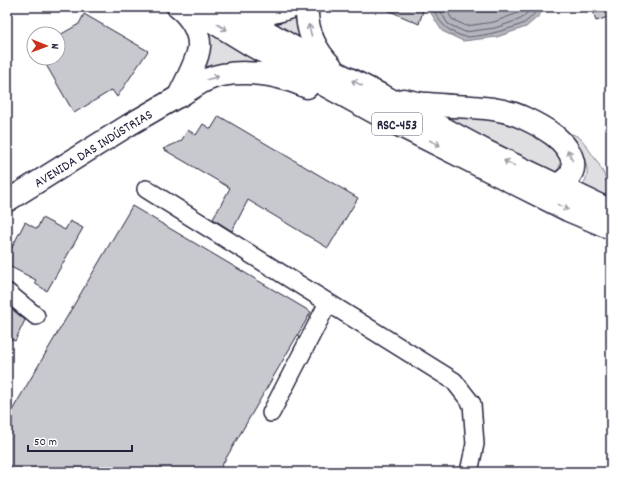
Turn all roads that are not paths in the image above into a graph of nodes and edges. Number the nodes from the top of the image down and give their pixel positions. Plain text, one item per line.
1 (178, 7) edge
2 (189, 7) edge
3 (291, 7) edge
4 (307, 7) edge
5 (228, 8) edge
6 (337, 73) junction
7 (179, 96) junction
8 (387, 98) junction
9 (364, 106) junction
10 (507, 179) junction
11 (557, 186) junction
12 (146, 189) dead end
13 (7, 200) edge
14 (611, 212) edge
15 (611, 228) edge
16 (7, 292) edge
17 (328, 303) junction
18 (36, 316) dead end
19 (271, 413) dead end
20 (470, 472) edge

1 - 7 highway
2 -> 9 highway, RSC-453
3 - 5 highway
6 -> 4 highway
5 - 6 highway, RSC-453
8 -> 6 highway, RSC-453
7 -> 9 highway
7 - 13 main road, AVENIDA DAS INDÚSTRIAS
11 -> 8 highway, RSC-453
11 -> 8 highway
9 -> 10 highway, RSC-453
10 - 11 highway
10 -> 15 highway, RSC-453
11 - 14 highway, RSC-453
12 - 17 lane
16 - 18 lane
17 - 19 lane
17 - 20 lane

